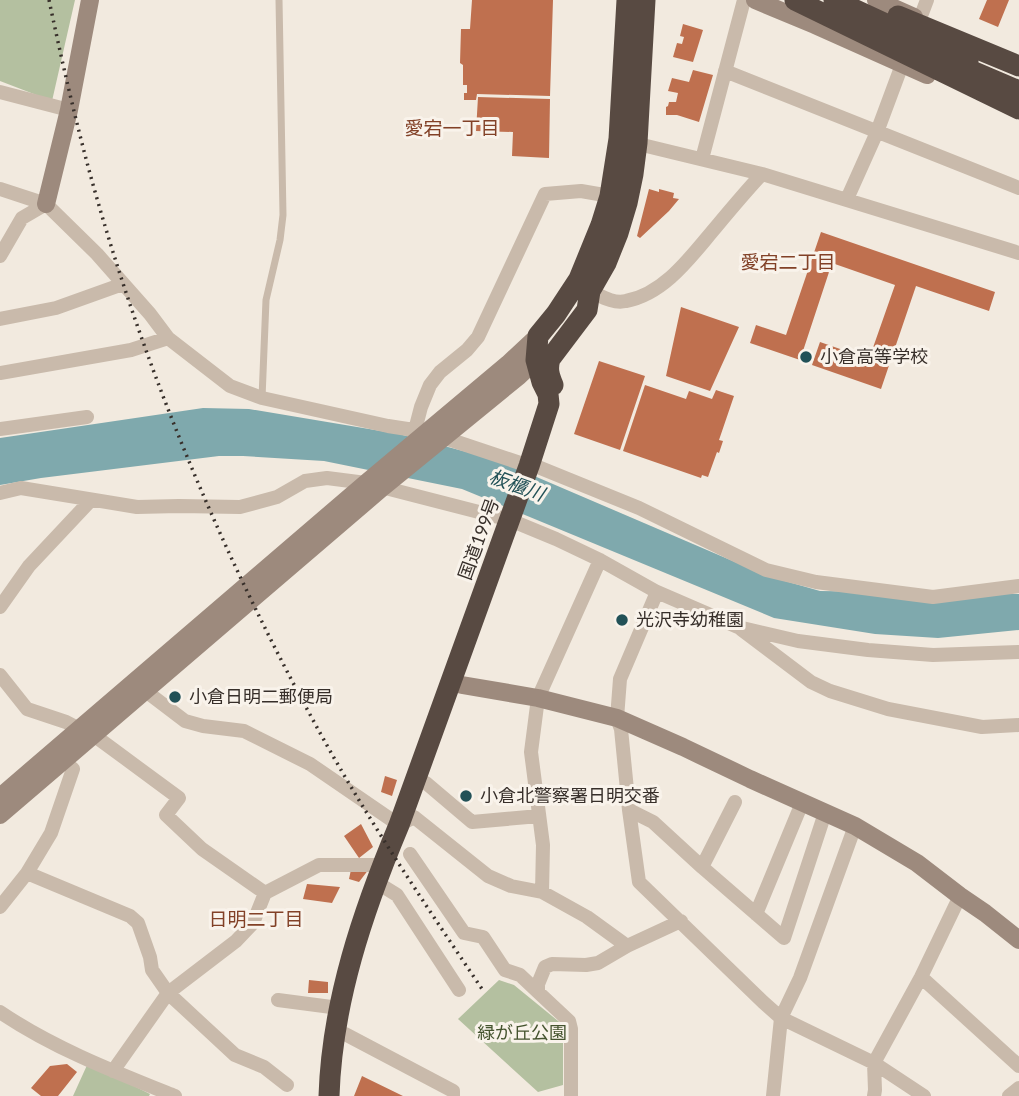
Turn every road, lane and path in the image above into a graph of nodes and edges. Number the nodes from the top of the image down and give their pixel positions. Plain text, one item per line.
1 (90, 0) edge
2 (279, 0) edge
3 (627, 0) edge
4 (645, 0) edge
5 (744, 0) edge
6 (755, 0) edge
7 (795, 0) edge
8 (809, 0) edge
9 (834, 0) edge
10 (861, 0) edge
11 (876, 0) edge
12 (927, 0) edge
13 (919, 19) junction
14 (902, 64) junction
15 (1019, 64) edge
16 (725, 71) junction
17 (1019, 85) edge
18 (1019, 91) edge
19 (0, 92) edge
20 (1019, 109) edge
21 (69, 110) junction
22 (1019, 117) edge
23 (877, 132) junction
24 (628, 141) junction
25 (702, 159) junction
26 (762, 174) junction
27 (1019, 188) edge
28 (0, 189) edge
29 (610, 197) junction
30 (848, 199) junction
31 (46, 204) junction
32 (1019, 253) edge
33 (0, 256) edge
34 (123, 284) junction
35 (590, 291) junction
36 (0, 319) edge
37 (538, 336) junction
38 (168, 338) junction
39 (514, 370) junction
40 (542, 372) junction
41 (0, 373) edge
42 (262, 398) junction
43 (87, 417) dead end
44 (0, 429) edge
45 (429, 436) junction
46 (533, 469) junction
47 (379, 481) junction
48 (0, 493) edge
49 (90, 500) junction
50 (515, 519) junction
51 (600, 560) junction
52 (1019, 586) edge
53 (657, 592) junction
54 (0, 607) edge
55 (738, 627) junction
56 (1019, 652) edge
57 (0, 674) edge
58 (462, 685) junction
59 (140, 686) junction
60 (538, 698) junction
61 (617, 718) junction
62 (1019, 725) edge
63 (86, 733) junction
64 (64, 761) junction
65 (426, 783) junction
66 (0, 797) edge
67 (735, 802) dead end
68 (803, 803) junction
69 (629, 810) junction
70 (825, 813) junction
71 (0, 815) edge
72 (539, 817) junction
73 (407, 821) junction
74 (855, 826) junction
75 (410, 853) dead end
76 (702, 867) junction
77 (27, 873) junction
78 (382, 879) junction
79 (542, 892) junction
80 (265, 893) junction
81 (960, 896) junction
82 (0, 907) edge
83 (756, 914) junction
84 (681, 921) junction
85 (1019, 940) edge
86 (627, 946) junction
87 (920, 977) junction
88 (459, 990) dead end
89 (538, 992) junction
90 (168, 993) junction
91 (278, 1000) dead end
92 (339, 1007) junction
93 (1, 1015) edge
94 (781, 1018) junction
95 (345, 1034) junction
96 (874, 1063) junction
97 (1019, 1066) edge
98 (113, 1071) junction
99 (287, 1085) dead end
100 (1019, 1088) edge
101 (175, 1096) edge
102 (329, 1096) edge
103 (342, 1096) edge
104 (453, 1096) edge
105 (571, 1096) edge
106 (773, 1096) edge
107 (874, 1096) edge
108 (923, 1096) edge
109 (1009, 1096) edge

1 - 21 street
2 - 42 lane
3 - 24 highway
4 - 24 highway
5 - 16 street
6 - 14 street
7 - 20 highway, bridge
8 - 18 highway, bridge
9 - 17 highway, bridge
10 - 15 highway, bridge
11 - 13 street
12 - 13 street
13 - 14 street
13 - 15 street
14 - 22 street
14 - 23 street
16 - 23 street
16 - 25 street
19 - 21 street
21 - 31 street
23 - 27 street
23 - 30 street
24 - 25 street
24 - 29 highway
24 - 35 highway
25 - 26 street
26 - 30 street
26 - 35 street
28 - 31 street
29 - 37 highway
29 - 45 street
30 - 32 street
31 - 33 street
31 - 34 street
34 - 36 street
34 - 38 street
35 - 40 highway
37 - 39 street
37 - 40 highway, 国道199号
38 - 41 street
38 - 42 street
39 - 40 street
39 - 45 street
40 - 46 highway, 国道199号
42 - 45 street
43 - 44 street
45 - 46 street
45 - 47 street
46 - 50 highway, 国道199号
46 - 52 street
47 - 49 street
47 - 50 street
47 - 59 street
48 - 49 street
49 - 54 street
50 - 51 street
50 - 58 highway, 国道199号
50 - 73 highway, 国道199号
51 - 53 street
51 - 60 street
53 - 55 street
53 - 61 street
55 - 56 street
55 - 62 street
57 - 63 street
58 - 60 street
58 - 65 highway, 国道199号
59 - 63 street
59 - 73 street
60 - 61 street
60 - 72 street
61 - 68 street
61 - 69 street
63 - 64 street
63 - 66 street
63 - 80 street
64 - 71 street
64 - 77 street
65 - 72 street
65 - 73 highway, 国道199号
67 - 76 street
68 - 70 street
68 - 83 street
69 - 76 street
69 - 84 street
70 - 74 street
70 - 83 street
72 - 79 street
73 - 78 highway, 国道199号
73 - 79 street
74 - 81 street
74 - 94 street
75 - 89 street
76 - 83 street
77 - 82 street
77 - 90 street
78 - 80 street
78 - 88 street
78 - 92 highway, 国道199号
78 - 95 highway, 国道199号
79 - 86 street
80 - 90 street
81 - 85 street
81 - 87 street
84 - 86 street
84 - 94 street
86 - 89 street
87 - 96 street
87 - 97 street
89 - 105 street
90 - 98 street
90 - 99 street
91 - 92 street
92 - 102 highway, 国道199号
93 - 98 street
94 - 96 street
94 - 106 street
95 - 103 highway, 国道199号
95 - 104 street
96 - 107 street
96 - 108 street
98 - 101 street
100 - 109 street

